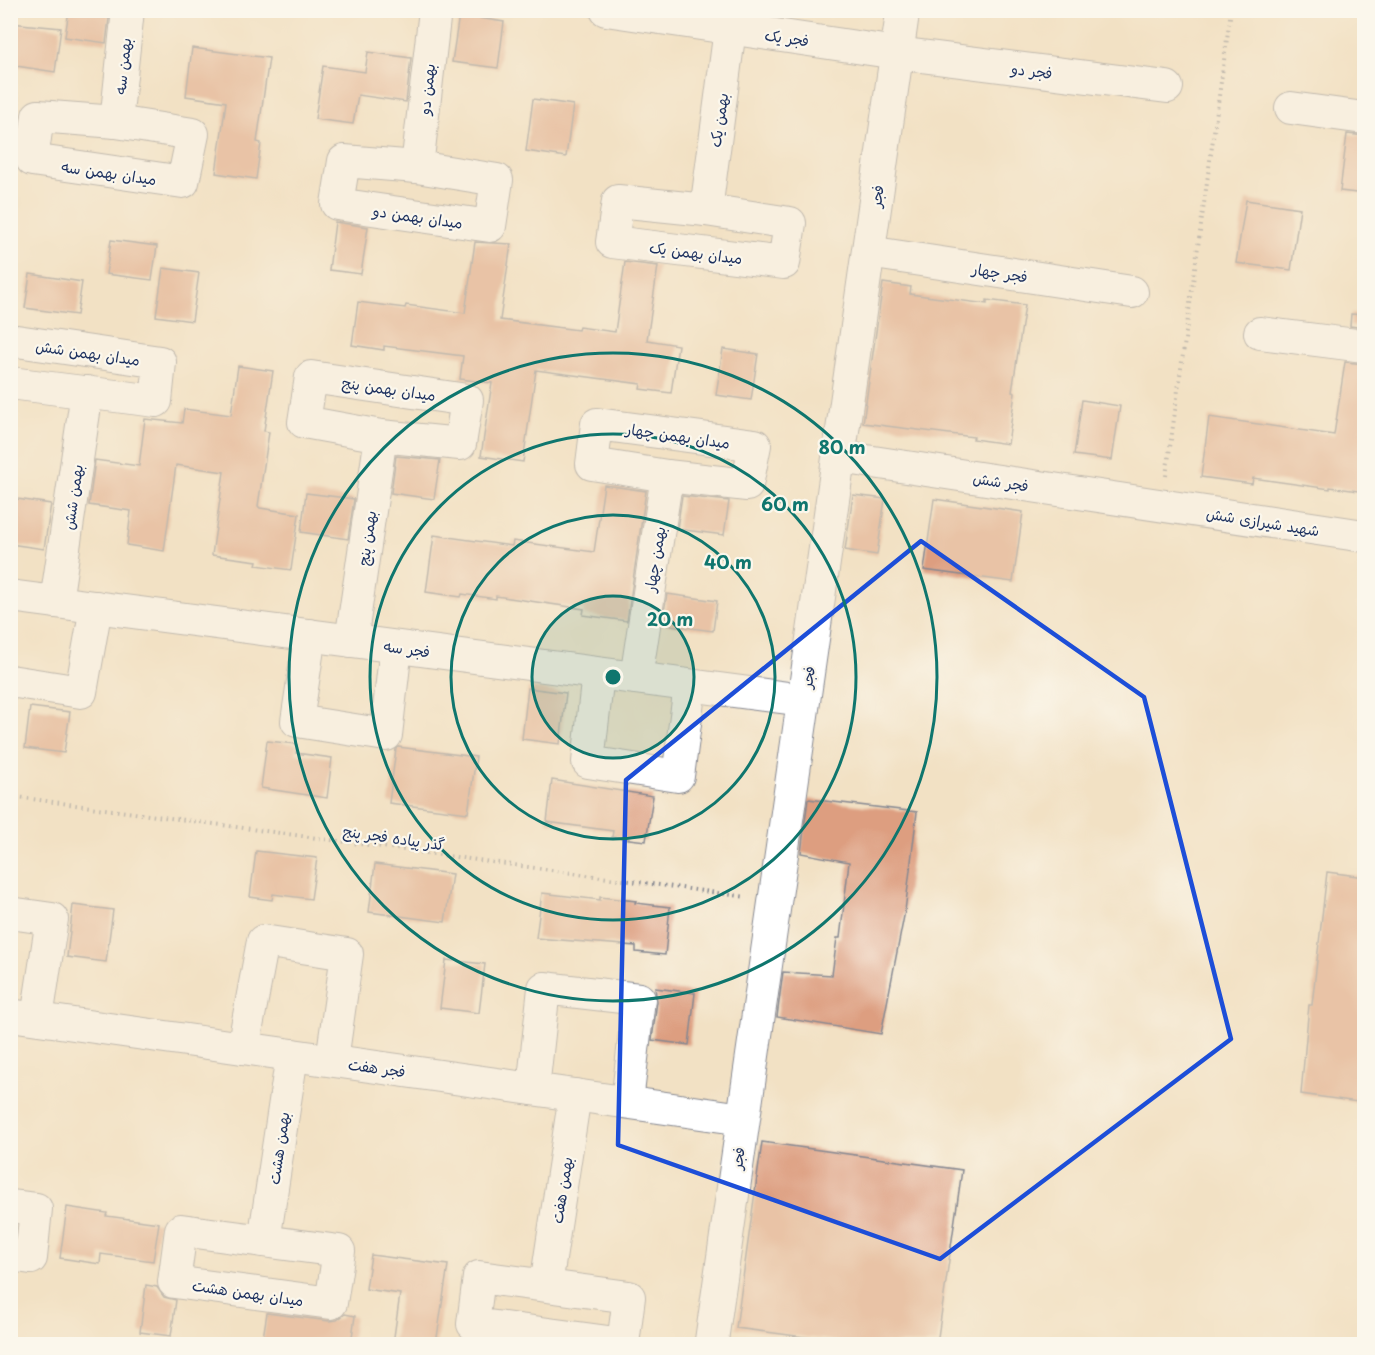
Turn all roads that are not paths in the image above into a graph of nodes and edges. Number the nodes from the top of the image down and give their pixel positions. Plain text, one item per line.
1 (128, 10) edge
2 (435, 10) edge
3 (606, 10) edge
4 (903, 10) edge
5 (691, 17) edge
6 (780, 23) edge
7 (730, 29) junction
8 (897, 53) junction
9 (1167, 87) dead end
10 (1291, 108) dead end
11 (1365, 118) edge
12 (116, 122) junction
13 (417, 167) junction
14 (706, 210) junction
15 (868, 252) junction
16 (1132, 292) dead end
17 (1260, 333) dead end
18 (10, 340) edge
19 (1365, 346) edge
20 (10, 383) edge
21 (87, 392) junction
22 (381, 436) junction
23 (840, 457) junction
24 (667, 476) junction
25 (1162, 505) joint
26 (1365, 536) edge
27 (10, 596) edge
28 (56, 602) junction
29 (96, 607) junction
30 (310, 635) junction
31 (351, 641) junction
32 (396, 647) junction
33 (598, 674) junction
34 (636, 678) junction
35 (10, 681) edge
36 (690, 686) junction
37 (803, 700) junction
38 (10, 913) edge
39 (24, 1016) edge
40 (243, 1047) junction
41 (292, 1055) junction
42 (332, 1060) junction
43 (533, 1089) junction
44 (575, 1095) junction
45 (627, 1102) junction
46 (743, 1119) junction
47 (10, 1206) edge
48 (264, 1241) junction
49 (10, 1255) edge
50 (546, 1286) junction
51 (711, 1344) edge

1 - 12 street, بهمن سه
2 - 13 street, بهمن دو
3 - 5 street, فجر یک
4 - 8 street, فجر
5 - 7 street, فجر یک
6 - 7 street, فجر یک
6 - 8 street, فجر یک
7 - 14 street, بهمن یک
8 - 9 street, فجر دو
8 - 15 street, فجر
10 - 11 street
12 - 12 street, میدان بهمن سه
13 - 13 street, میدان بهمن دو
14 - 14 street, میدان بهمن یک
15 - 16 street, فجر چهار
15 - 23 street, فجر
17 - 19 street
18 - 21 street, میدان بهمن شش
20 - 21 street, میدان بهمن شش
21 - 28 street, بهمن شش
22 - 22 street, میدان بهمن پنج
22 - 31 street, بهمن پنج
23 - 25 street, فجر شش
23 - 37 street, فجر
24 - 24 street, میدان بهمن چهار
24 - 34 street, بهمن چهار
25 - 26 street, شهید شیرازی شش
27 - 28 street, فجر سه
28 - 29 street, فجر سه
29 - 30 street, فجر سه
29 - 35 street
30 - 31 street, فجر سه
30 - 32 street
31 - 32 street, فجر سه
32 - 33 street, فجر سه
33 - 34 street, فجر سه
33 - 36 street
34 - 36 street, فجر سه
36 - 37 street, فجر سه
37 - 46 street, فجر
38 - 39 street
39 - 40 street, فجر هفت
40 - 41 street, فجر هفت
40 - 42 street
41 - 42 street, فجر هفت
41 - 48 street, بهمن هشت
42 - 43 street, فجر هفت
43 - 44 street, فجر هفت
43 - 45 street
44 - 45 street, فجر هفت
44 - 50 street, بهمن هفت
45 - 46 street, فجر هفت
46 - 51 street, فجر
47 - 49 street
48 - 48 street, میدان بهمن هشت
50 - 50 street

